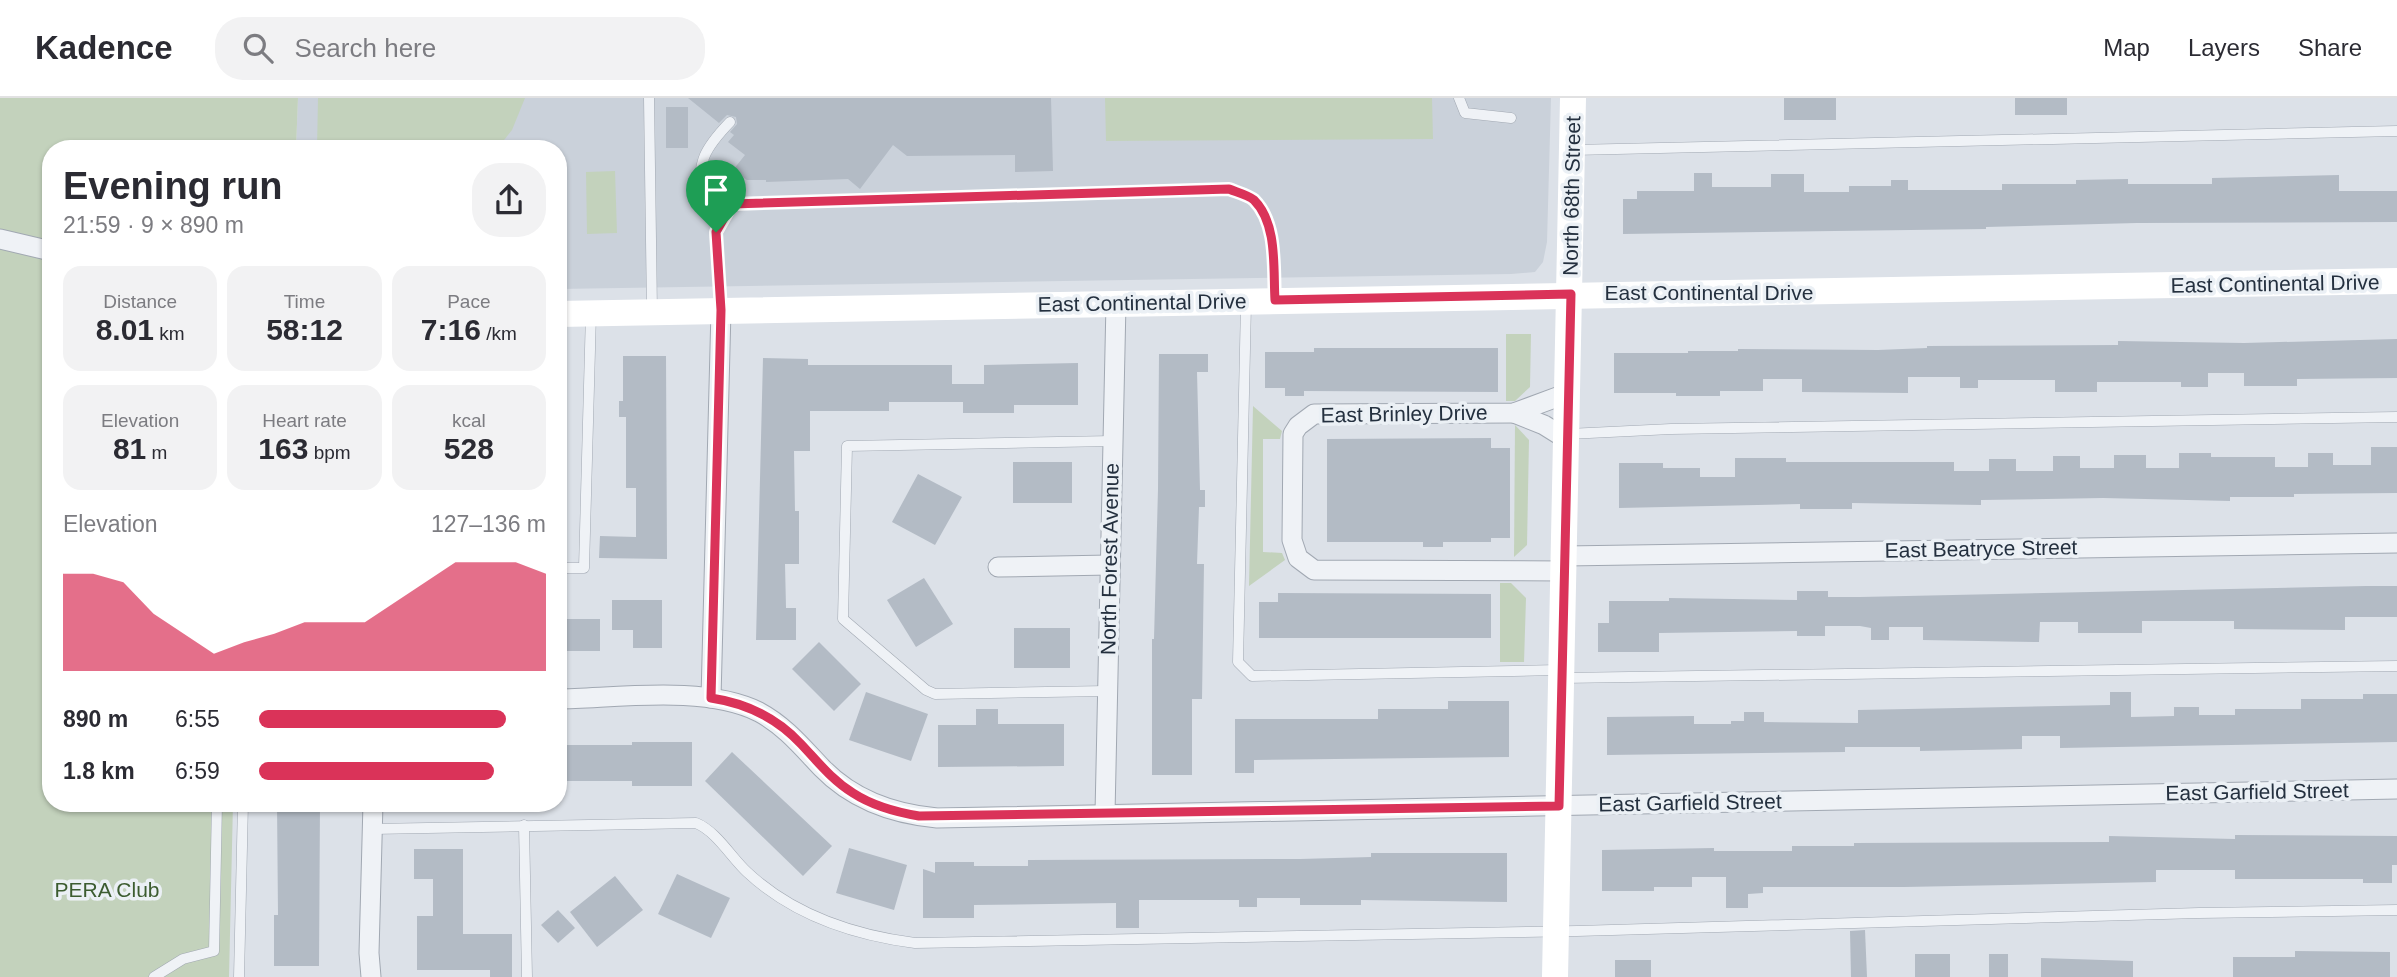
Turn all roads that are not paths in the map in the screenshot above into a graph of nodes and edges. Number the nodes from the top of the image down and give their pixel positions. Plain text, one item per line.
1 (649, 98) edge
2 (1459, 98) edge
3 (1573, 98) edge
4 (1511, 118) dead end
5 (730, 122) dead end
6 (2397, 131) edge
7 (1572, 150) junction
8 (723, 217) junction
9 (0, 239) edge
10 (42, 249) edge
11 (2397, 281) edge
12 (1571, 294) junction
13 (1275, 300) junction
14 (1246, 301) junction
15 (1116, 303) junction
16 (721, 310) junction
17 (652, 312) junction
18 (567, 313) edge
19 (591, 313) junction
20 (1569, 393) junction
21 (1514, 413) junction
22 (2397, 417) edge
23 (1568, 437) junction
24 (1113, 441) junction
25 (2397, 543) edge
26 (1298, 558) joint
27 (1565, 564) junction
28 (1110, 565) junction
29 (998, 567) dead end
30 (567, 568) edge
31 (2397, 666) edge
32 (1562, 674) junction
33 (1107, 691) junction
34 (711, 698) junction
35 (567, 699) edge
36 (2397, 789) edge
37 (1559, 806) junction
38 (217, 812) edge
39 (243, 812) edge
40 (373, 812) edge
41 (1105, 814) junction
42 (524, 825) junction
43 (372, 829) junction
44 (2397, 911) edge
45 (1556, 931) junction
46 (154, 977) edge
47 (239, 977) edge
48 (371, 977) edge
49 (527, 977) edge
50 (1555, 977) edge

1 - 17 lane
2 - 4 lane
3 - 7 street, North 68th Street
5 - 8 lane
6 - 7 lane
7 - 12 street, North 68th Street
8 - 13 lane
8 - 16 lane
9 - 10 street
11 - 12 street, East Continental Drive
12 - 13 street, East Continental Drive
12 - 20 street, North 68th Street
13 - 14 street, East Continental Drive
14 - 15 street, East Continental Drive
14 - 32 lane
15 - 16 street, East Continental Drive
15 - 24 street, North Forest Avenue
16 - 17 street, East Continental Drive
16 - 34 street
17 - 19 street, East Continental Drive
18 - 19 street, East Continental Drive
19 - 30 lane
20 - 21 street, East Brinley Drive
20 - 23 street, North 68th Street
21 - 23 street, East Brinley Drive
21 - 26 street, East Brinley Drive
22 - 23 lane
23 - 27 street, North 68th Street
24 - 28 street, North Forest Avenue
24 - 33 lane
25 - 27 street, East Beatryce Street
26 - 27 street, East Beatryce Street
27 - 32 street, North 68th Street
28 - 29 street
28 - 33 street, North Forest Avenue
31 - 32 lane
32 - 37 street, North 68th Street
33 - 41 street, North Forest Avenue
34 - 35 street, East Garfield Street
34 - 41 street, East Garfield Street
36 - 37 street, East Garfield Street
37 - 41 street, East Garfield Street
37 - 45 street, North 68th Street
38 - 46 lane
39 - 47 lane
40 - 43 street
42 - 43 lane
42 - 45 lane
42 - 49 lane
43 - 48 street
44 - 45 lane
45 - 50 street, North 68th Street

